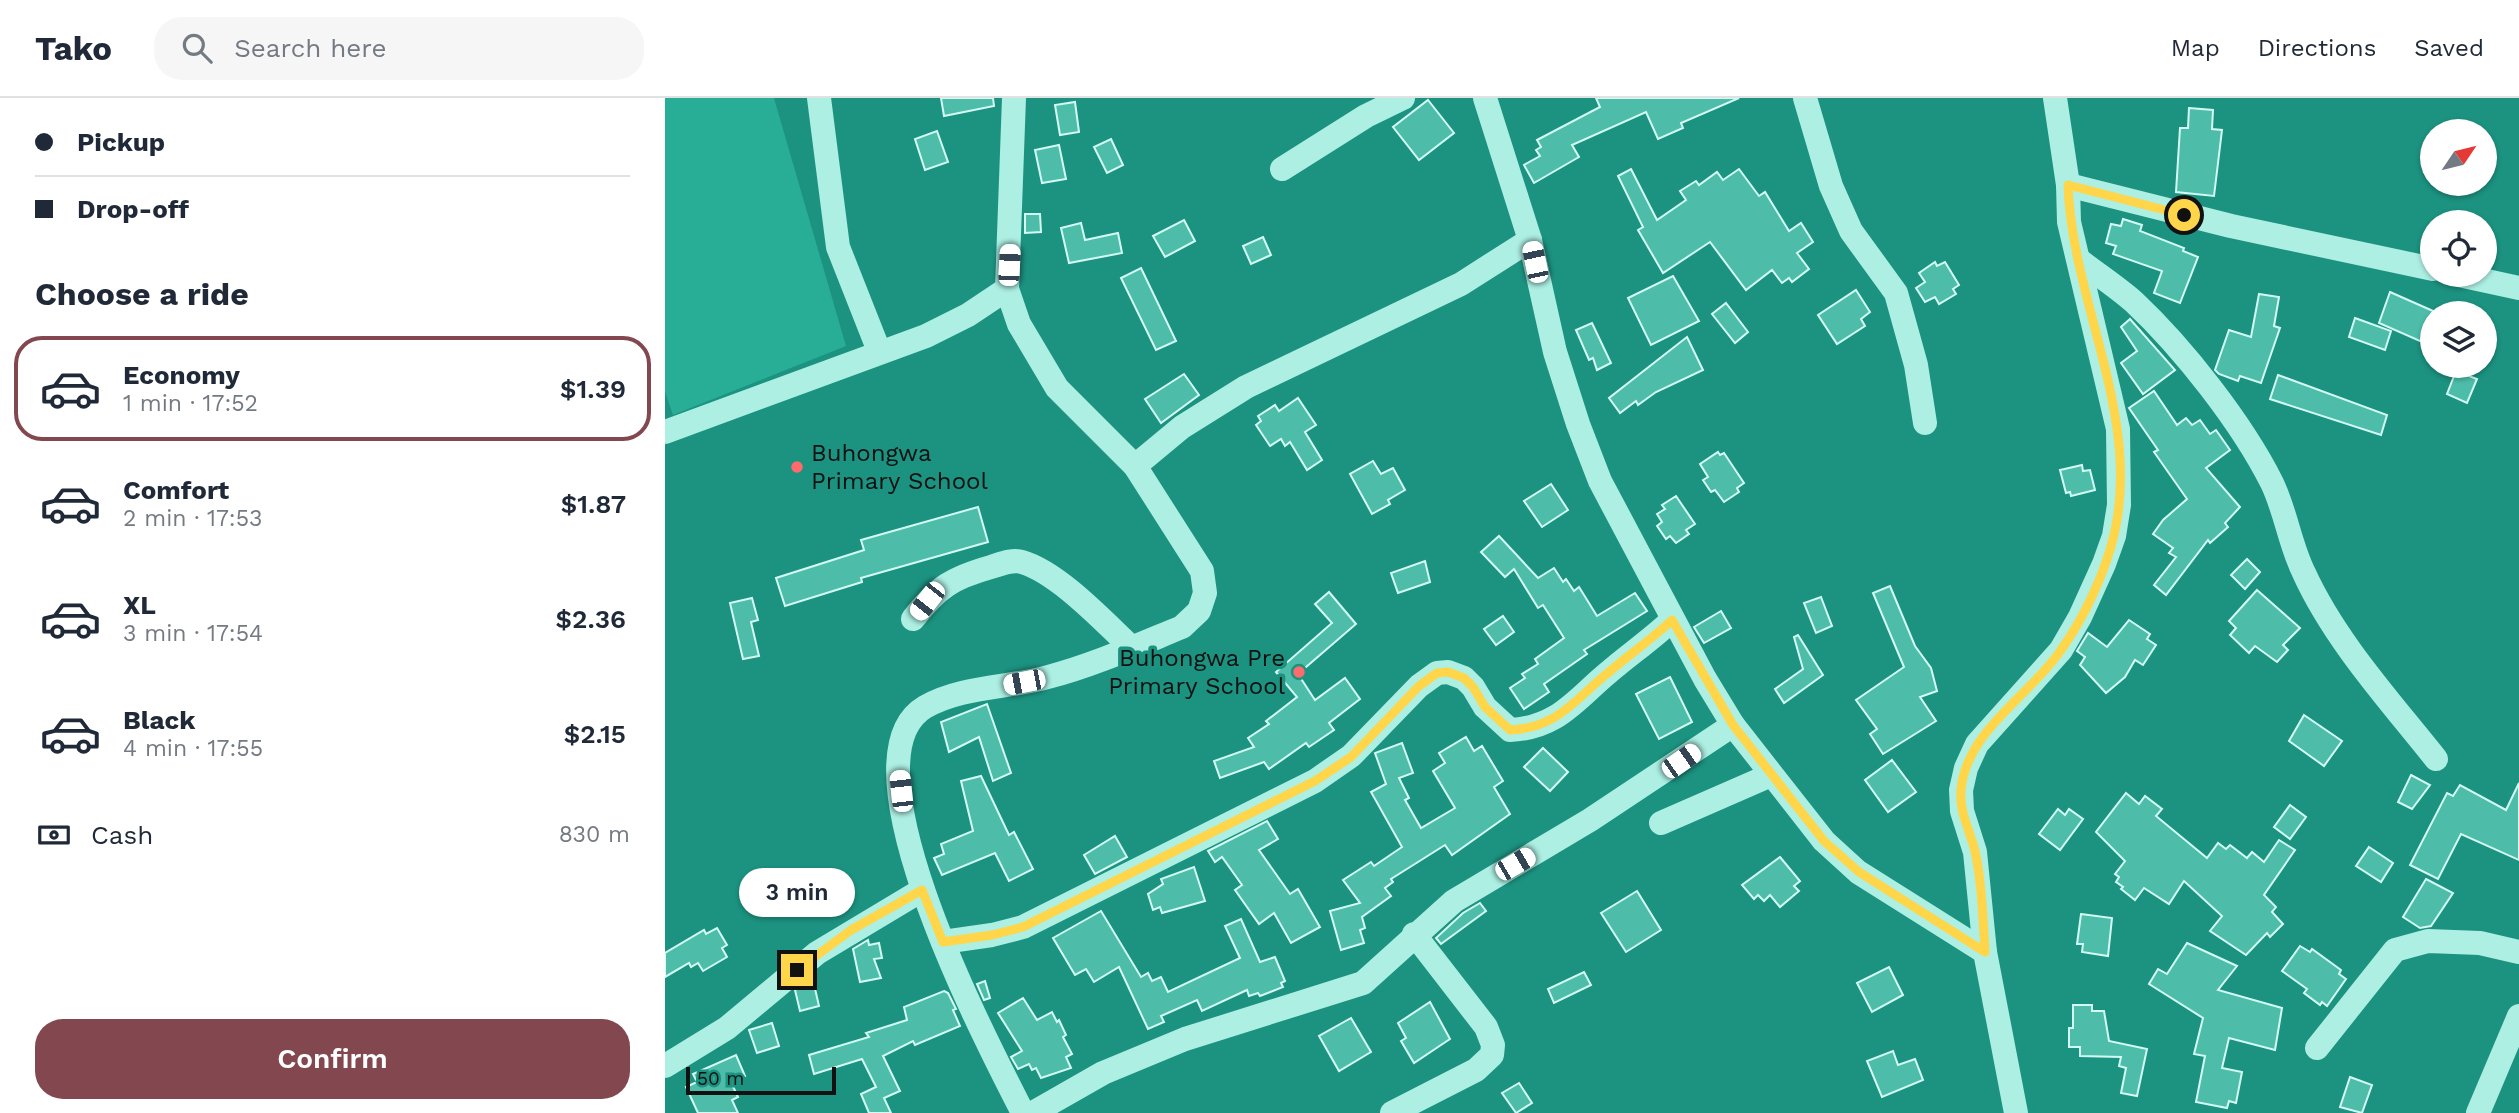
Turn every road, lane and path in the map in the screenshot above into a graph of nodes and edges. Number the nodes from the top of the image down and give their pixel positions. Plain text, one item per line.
1 (819, 98) edge
2 (1014, 98) edge
3 (1403, 98) edge
4 (1485, 98) edge
5 (1805, 98) edge
6 (2055, 98) edge
7 (1282, 169) dead end
8 (2068, 185) junction
9 (1530, 240) junction
10 (2079, 260) junction
11 (2420, 266) edge
12 (2497, 283) edge
13 (2519, 288) edge
14 (1007, 289) junction
15 (880, 351) junction
16 (1924, 423) dead end
17 (665, 432) edge
18 (1135, 466) junction
19 (913, 619) dead end
20 (1672, 620) junction
21 (1132, 648) junction
22 (1733, 725) junction
23 (2436, 759) dead end
24 (1771, 775) junction
25 (1661, 823) dead end
26 (922, 890) junction
27 (1413, 934) junction
28 (943, 942) junction
29 (1985, 952) junction
30 (2519, 952) edge
31 (2519, 1016) edge
32 (2318, 1048) dead end
33 (665, 1066) edge
34 (1023, 1113) edge
35 (1033, 1113) edge
36 (1392, 1113) edge
37 (2016, 1113) edge
38 (2478, 1113) edge

1 - 15 street
2 - 14 street
3 - 7 street
4 - 9 street
5 - 16 street
6 - 8 street
8 - 10 street
8 - 11 street
9 - 18 street
9 - 20 street
10 - 23 street
10 - 29 street
12 - 13 street
14 - 15 street
14 - 18 street
15 - 17 street
18 - 21 street
19 - 21 street
20 - 22 street
20 - 28 street
21 - 26 street
22 - 24 street
22 - 27 street
24 - 25 street
24 - 29 street
26 - 28 street
26 - 33 street
27 - 35 street
27 - 36 street
28 - 34 street
29 - 37 street
30 - 32 street
31 - 38 street

